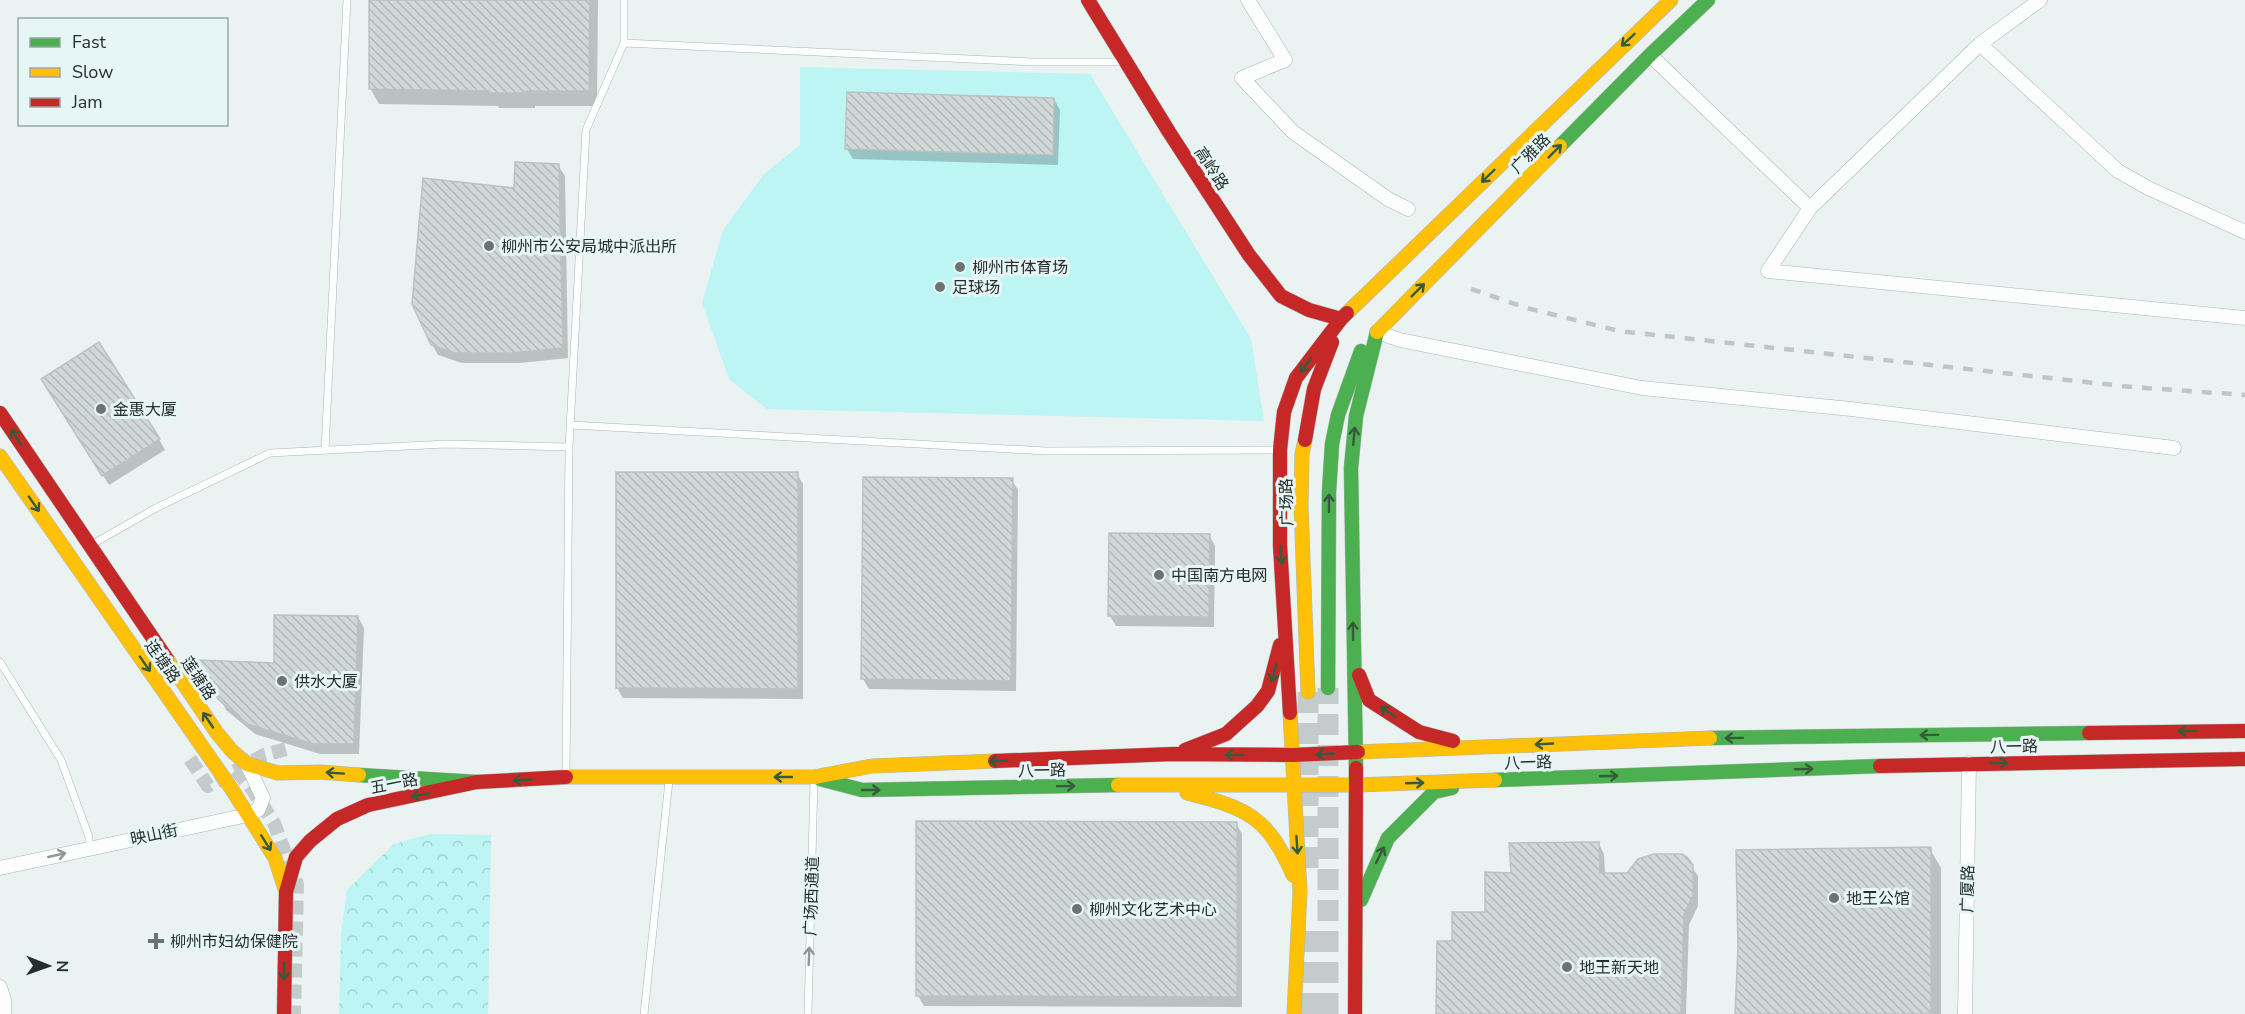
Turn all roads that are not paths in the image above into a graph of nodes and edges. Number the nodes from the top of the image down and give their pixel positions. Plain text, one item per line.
1 (347, 0) edge
2 (624, 0) edge
3 (1088, 0) edge
4 (1248, 0) edge
5 (1671, 0) edge
6 (1708, 0) edge
7 (2040, 0) edge
8 (624, 43) junction
9 (1980, 44) junction
10 (1650, 55) junction
11 (1125, 62) junction
12 (1810, 208) junction
13 (1408, 209) dead end
14 (2245, 232) edge
15 (2245, 318) edge
16 (1341, 319) junction
17 (1377, 332) junction
18 (0, 413) edge
19 (571, 425) junction
20 (569, 447) junction
21 (2174, 448) dead end
22 (325, 450) junction
23 (1280, 450) junction
24 (0, 456) edge
25 (89, 546) junction
26 (1286, 615) junction
27 (0, 662) edge
28 (1354, 662) junction
29 (1329, 688) tunnel mouth
30 (1308, 692) tunnel mouth
31 (2245, 731) edge
32 (1480, 747) junction
33 (1356, 752) junction
34 (1173, 754) junction
35 (1293, 755) junction
36 (2245, 759) edge
37 (1969, 763) junction
38 (247, 764) junction
39 (669, 776) junction
40 (566, 777) junction
41 (814, 777) junction
42 (1486, 780) junction
43 (477, 782) junction
44 (1154, 784) junction
45 (1356, 785) junction
46 (1293, 786) junction
47 (248, 815) junction
48 (89, 848) junction
49 (0, 868) edge
50 (286, 892) junction
51 (1300, 892) junction
52 (1357, 909) junction
53 (0, 987) edge
54 (4, 1014) edge
55 (284, 1014) edge
56 (644, 1014) edge
57 (808, 1014) edge
58 (1294, 1014) edge
59 (1355, 1014) edge
60 (1965, 1014) edge

1 - 22 lane
2 - 8 lane
3 - 11 main road, 高岭路
4 - 13 street
5 -> 16 main road, 广雅路
6 - 10 main road, 广雅路
7 - 9 street
8 - 11 lane
8 - 19 lane
9 - 12 street
9 - 14 street
10 - 12 street
17 -> 10 main road, 广雅路
11 - 16 main road, 高岭路
12 - 15 street
16 -> 23 main road, 广雅路
16 - 30 main road, 广场路
17 - 21 street
28 -> 17 main road
29 -> 17 main road
25 -> 18 main road, 莲塘路
19 - 20 lane
19 - 23 lane
20 - 22 lane
20 - 40 lane
22 - 25 lane
23 -> 26 main road, 广雅路
24 -> 47 main road, 连塘路
38 -> 25 main road, 莲塘路
26 -> 34 main road
26 - 35 main road
27 - 48 lane
32 -> 28 main road
28 - 33 main road
31 -> 32 main road, 八一路
32 - 33 main road, 八一路
33 -> 35 main road, 八一路
33 - 45 main road
35 -> 34 main road, 八一路
34 -> 41 main road, 八一路
35 - 46 main road
37 -> 36 main road, 八一路
42 -> 37 main road, 八一路
37 - 60 street, 广厦路
43 -> 38 main road, 莲塘路
38 - 47 street
39 - 40 main road, 八一路
41 -> 39 main road, 八一路
39 - 56 lane
40 -> 43 main road, 五一路
41 -> 44 main road, 八一路
57 -> 41 lane, 广场西通道
45 -> 42 main road, 八一路
52 -> 42 main road
43 -> 50 main road, 五一路
44 - 46 main road, 八一路
44 - 51 main road
45 - 46 main road, 八一路
45 - 52 main road
46 -> 51 main road
47 - 48 street, 映山街
47 -> 50 main road, 连塘路
49 -> 48 street, 映山街
50 -> 55 main road, 五一路
51 - 58 main road
52 - 59 main road
53 - 54 street

